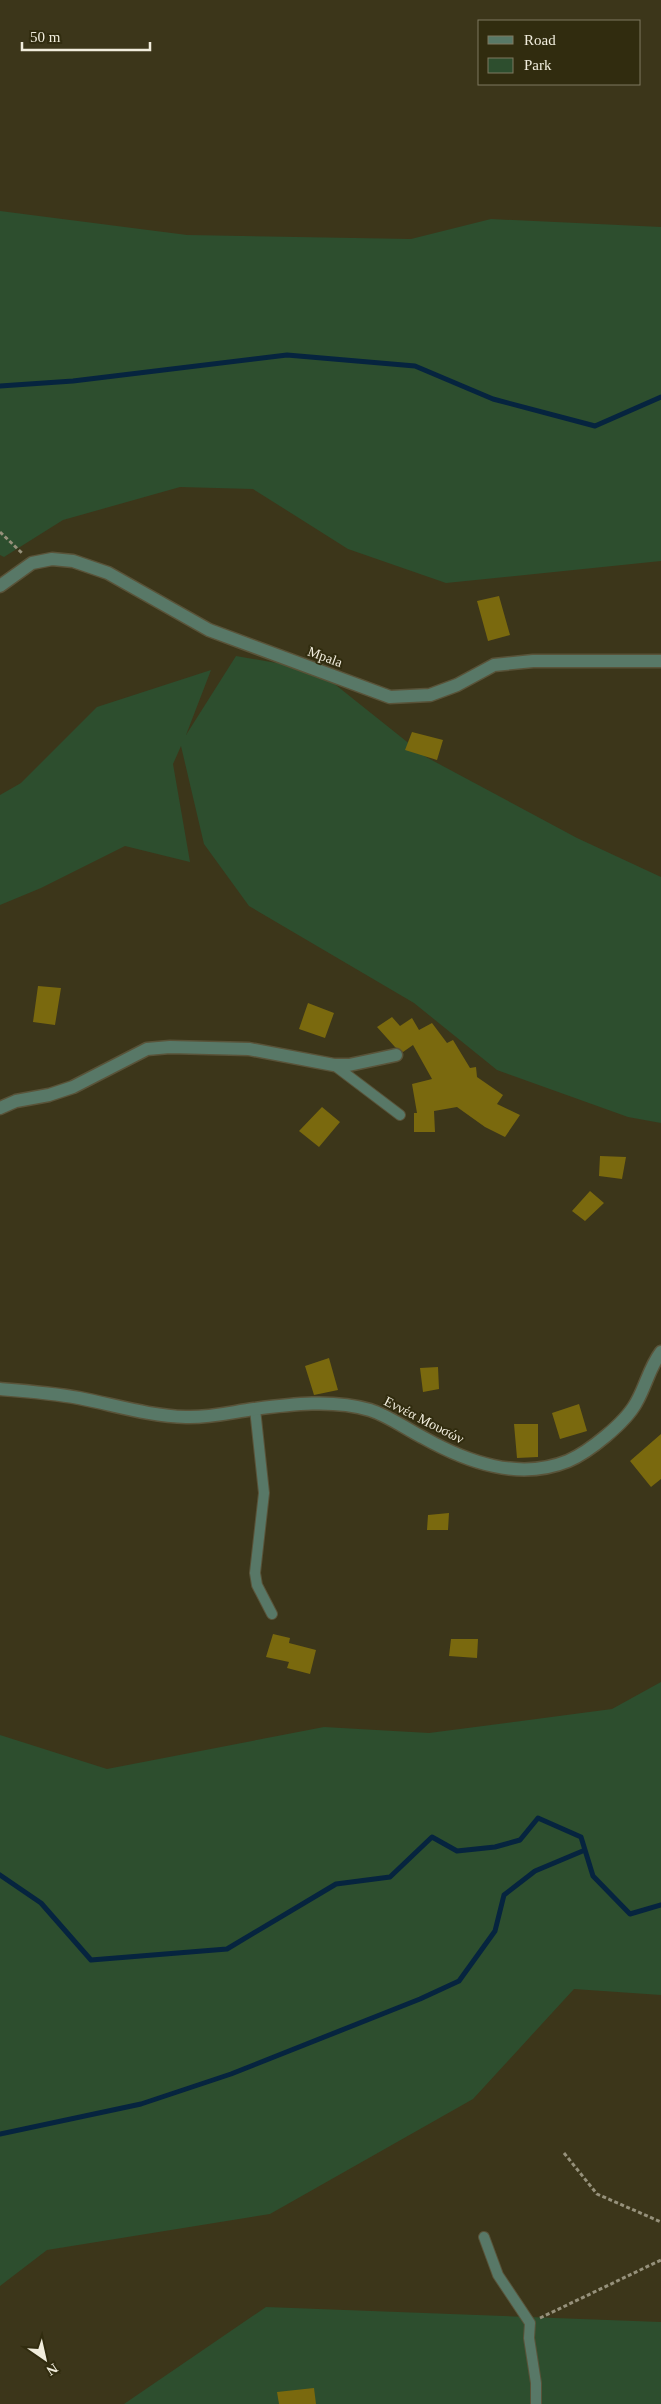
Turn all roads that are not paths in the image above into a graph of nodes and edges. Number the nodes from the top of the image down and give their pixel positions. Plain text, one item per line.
1 (0, 586) edge
2 (661, 661) edge
3 (396, 1055) dead end
4 (334, 1065) junction
5 (0, 1108) edge
6 (400, 1116) dead end
7 (661, 1352) edge
8 (0, 1389) edge
9 (255, 1408) junction
10 (272, 1614) dead end
11 (484, 2237) dead end
12 (536, 2404) edge

1 - 2 street, Mpala
3 - 4 street
4 - 5 street
4 - 6 lane
7 - 9 street, Εννέα Μουσών
8 - 9 street, Εννέα Μουσών
9 - 10 lane
11 - 12 lane

